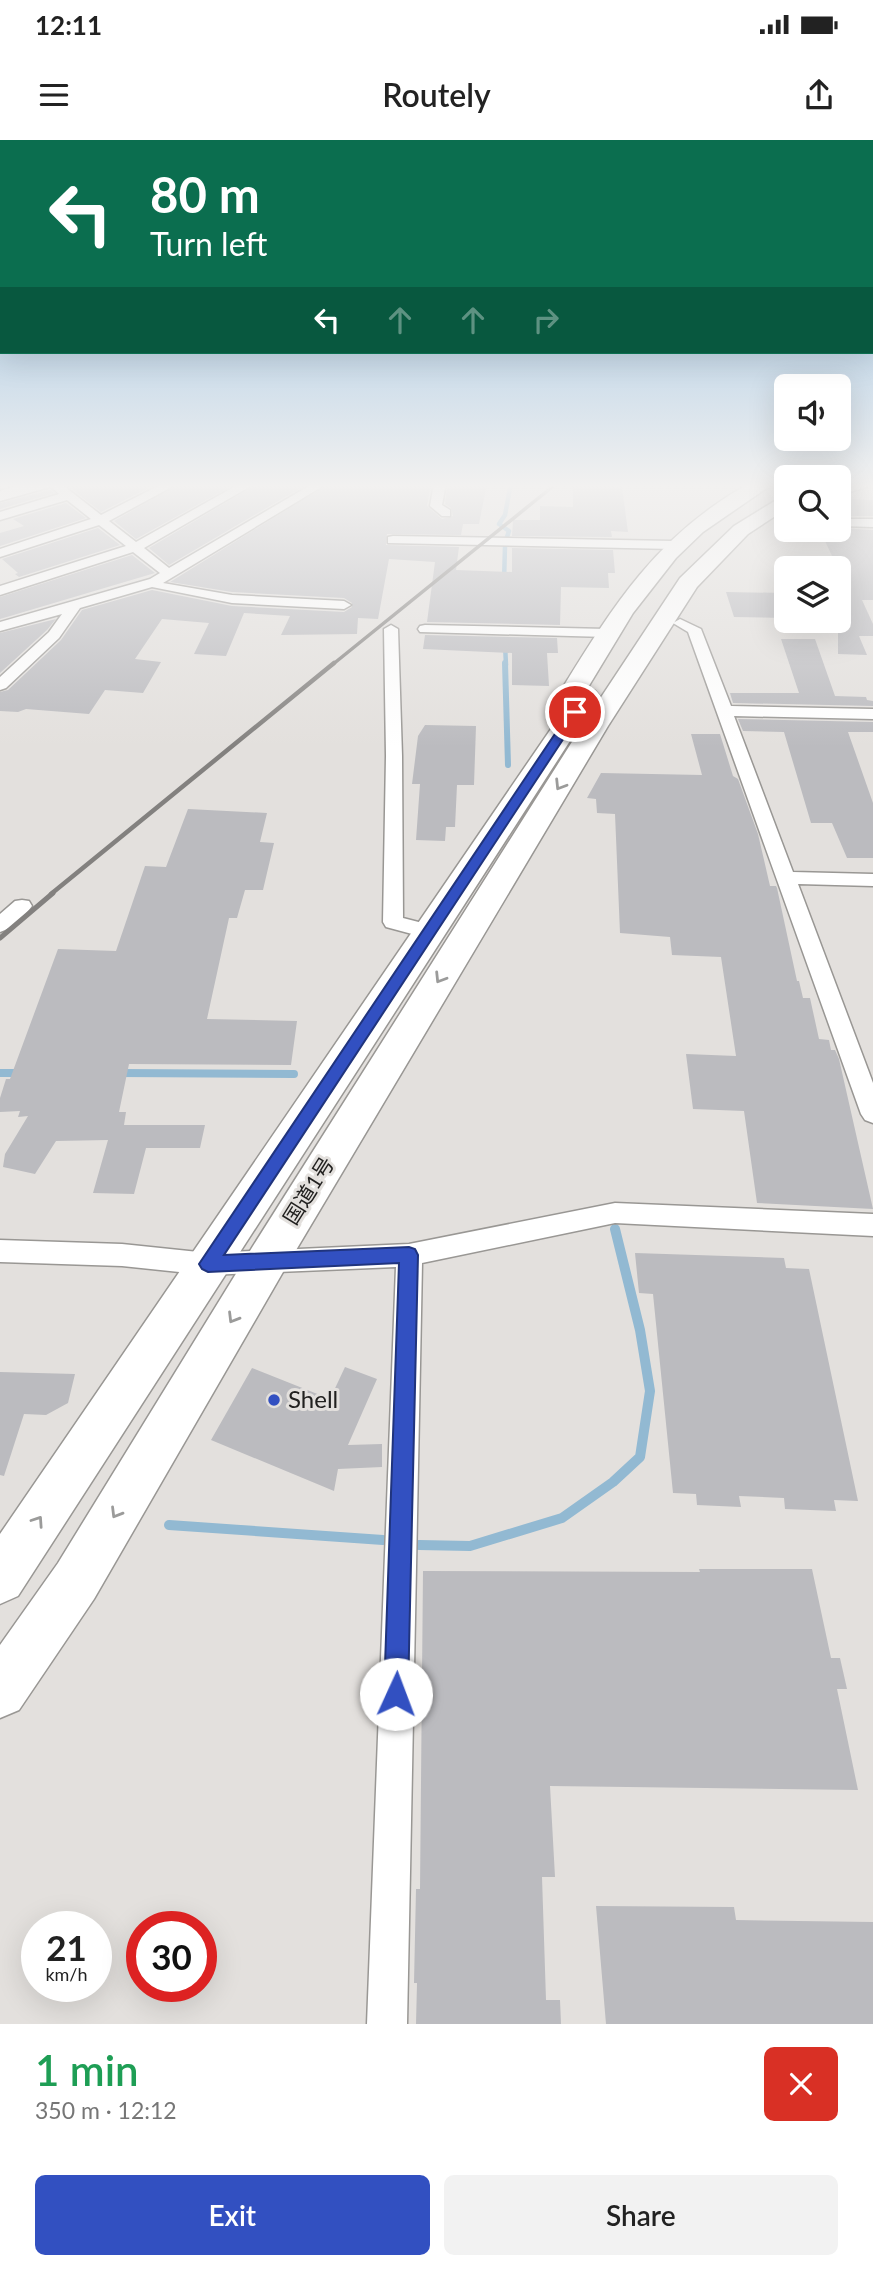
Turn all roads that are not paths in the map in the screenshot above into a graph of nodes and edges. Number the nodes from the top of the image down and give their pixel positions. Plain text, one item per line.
1 (63, 571) edge
2 (165, 571) edge
3 (174, 571) edge
4 (650, 571) edge
5 (671, 571) edge
6 (700, 571) edge
7 (722, 571) edge
8 (169, 574) junction
9 (155, 582) junction
10 (0, 591) edge
11 (344, 605) dead end
12 (75, 606) junction
13 (680, 623) junction
14 (0, 627) edge
15 (391, 629) dead end
16 (425, 629) dead end
17 (607, 634) junction
18 (0, 685) edge
19 (724, 711) junction
20 (873, 714) edge
21 (595, 726) junction
22 (530, 781) junction
23 (786, 878) junction
24 (873, 880) edge
25 (22, 906) dead end
26 (0, 925) edge
27 (427, 930) junction
28 (873, 1114) edge
29 (873, 1224) edge
30 (0, 1251) edge
31 (409, 1255) junction
32 (268, 1259) junction
33 (208, 1264) junction
34 (0, 1578) edge
35 (0, 1691) edge
36 (387, 2024) edge

1 - 10 street
2 - 8 street
3 - 8 street
4 - 17 highway
5 - 22 highway, 国道1号
6 - 21 highway, 国道1号
7 - 13 highway
8 - 9 street
9 - 11 street
9 - 12 street
12 - 14 street
12 - 18 street
13 - 19 street
13 - 21 highway
15 - 27 street
16 - 17 street
17 - 22 highway
19 - 20 street
19 - 23 street
21 -> 32 highway, 国道1号
22 - 27 highway, 国道1号
23 - 24 street
23 - 28 street
25 - 26 street
27 - 33 highway, 国道1号
29 - 31 street
30 - 33 street
31 - 32 street
31 - 36 street
32 - 33 street
32 -> 35 highway, 国道1号
34 -> 33 highway, 国道1号

